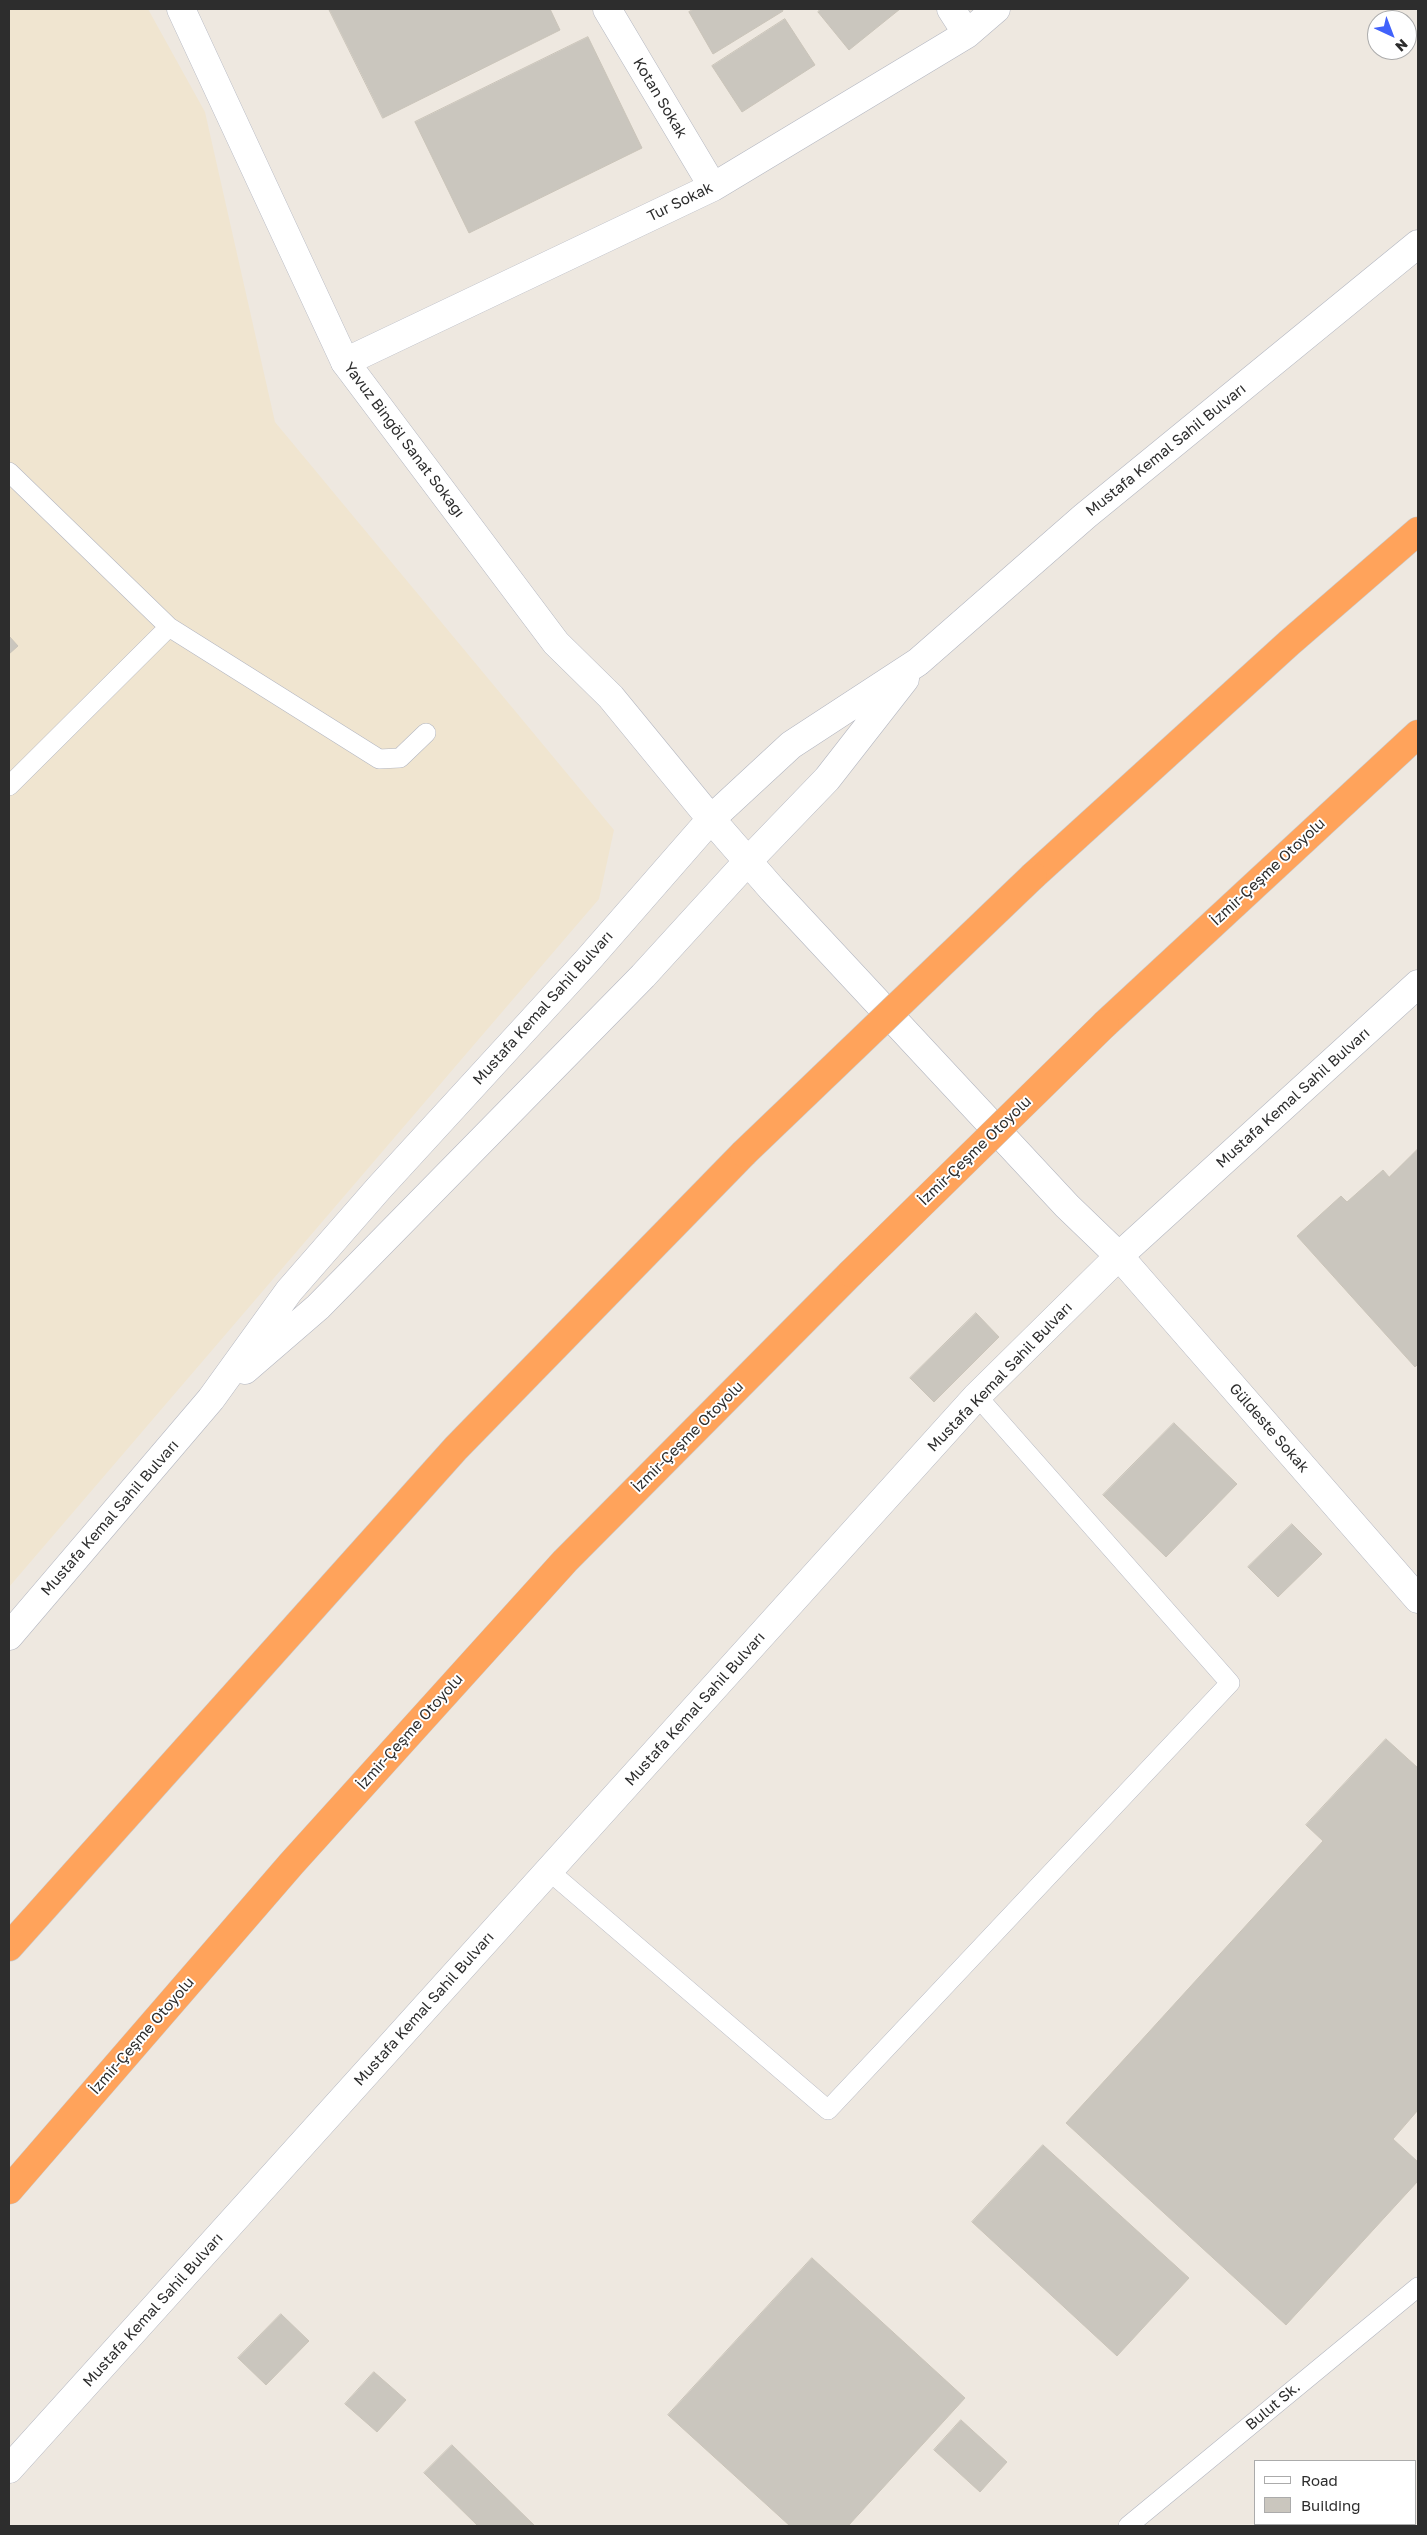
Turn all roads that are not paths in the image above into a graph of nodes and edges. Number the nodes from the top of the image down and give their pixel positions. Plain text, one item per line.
1 (181, 9) edge
2 (607, 9) edge
3 (951, 9) edge
4 (996, 9) edge
5 (967, 34) junction
6 (713, 187) junction
7 (1418, 244) edge
8 (345, 362) junction
9 (9, 472) edge
10 (1418, 531) edge
11 (169, 627) junction
12 (918, 662) junction
13 (426, 733) dead end
14 (1418, 734) edge
15 (9, 786) edge
16 (711, 819) junction
17 (748, 861) junction
18 (1418, 984) edge
19 (1120, 1256) junction
20 (977, 1396) junction
21 (212, 1400) junction
22 (1418, 1599) edge
23 (9, 1636) edge
24 (549, 1871) junction
25 (9, 1947) edge
26 (9, 2190) edge
27 (1418, 2287) edge
28 (9, 2469) edge
29 (1128, 2526) edge

1 - 8 street, Yavuz Bingöl Sanat Sokağı
2 - 6 street, Kotan Sokak
3 - 5 street
4 - 5 street, Tur Sokak
5 - 6 street, Tur Sokak
6 - 8 street, Tur Sokak
7 - 12 street, Mustafa Kemal Sahil Bulvarı
8 - 16 street, Yavuz Bingöl Sanat Sokağı
9 - 11 lane
10 - 25 highway, bridge
11 - 13 lane
11 - 15 lane
12 - 16 street, Mustafa Kemal Sahil Bulvarı
12 - 17 street, Mustafa Kemal Sahil Bulvarı
14 - 26 highway, İzmir-Çeşme Otoyolu, bridge
16 - 17 street, Yavuz Bingöl Sanat Sokağı
16 - 21 street, Mustafa Kemal Sahil Bulvarı
17 - 19 street, Güldeste Sokak
17 - 21 street, Mustafa Kemal Sahil Bulvarı
18 - 19 street, Mustafa Kemal Sahil Bulvarı
19 - 20 street, Mustafa Kemal Sahil Bulvarı
19 - 22 street, Güldeste Sokak
20 - 24 street, Mustafa Kemal Sahil Bulvarı
20 - 24 lane
21 - 23 street, Mustafa Kemal Sahil Bulvarı
24 - 28 street, Mustafa Kemal Sahil Bulvarı
27 - 29 lane, Bulut Sk.

